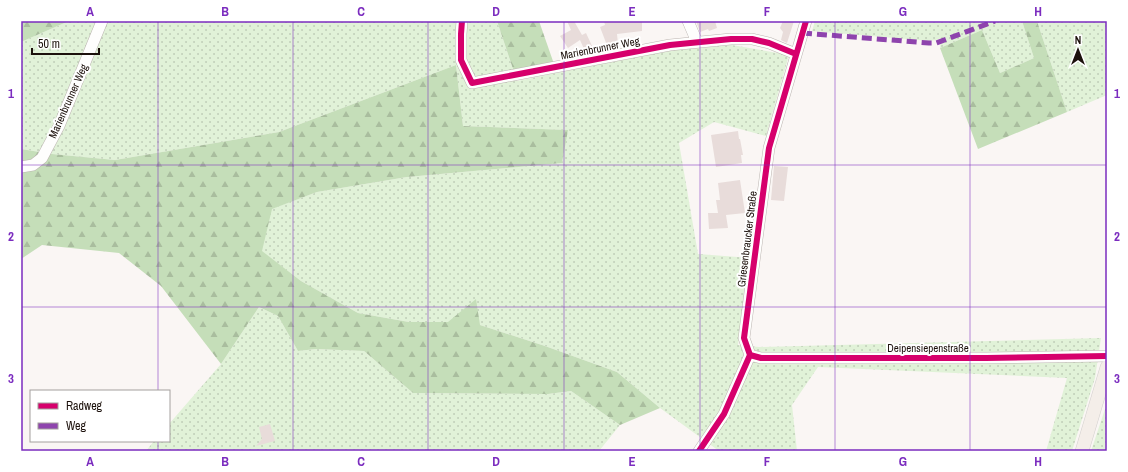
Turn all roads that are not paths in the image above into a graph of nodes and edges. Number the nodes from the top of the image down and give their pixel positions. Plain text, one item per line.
1 (102, 21) edge
2 (462, 21) edge
3 (688, 21) edge
4 (806, 21) edge
5 (697, 42) junction
6 (796, 54) junction
7 (21, 167) edge
8 (750, 355) junction
9 (1107, 356) edge
10 (1107, 367) edge
11 (699, 451) edge
12 (1082, 451) edge

1 - 7 street, Marienbrunner Weg
2 - 5 street, Marienbrunner Weg
3 - 5 street
4 - 6 street, Griesenbraucker Straße
5 - 6 street, Marienbrunner Weg
6 - 8 street, Griesenbraucker Straße
8 - 9 street, Deipensiepenstraße
8 - 11 street
10 - 12 main road

